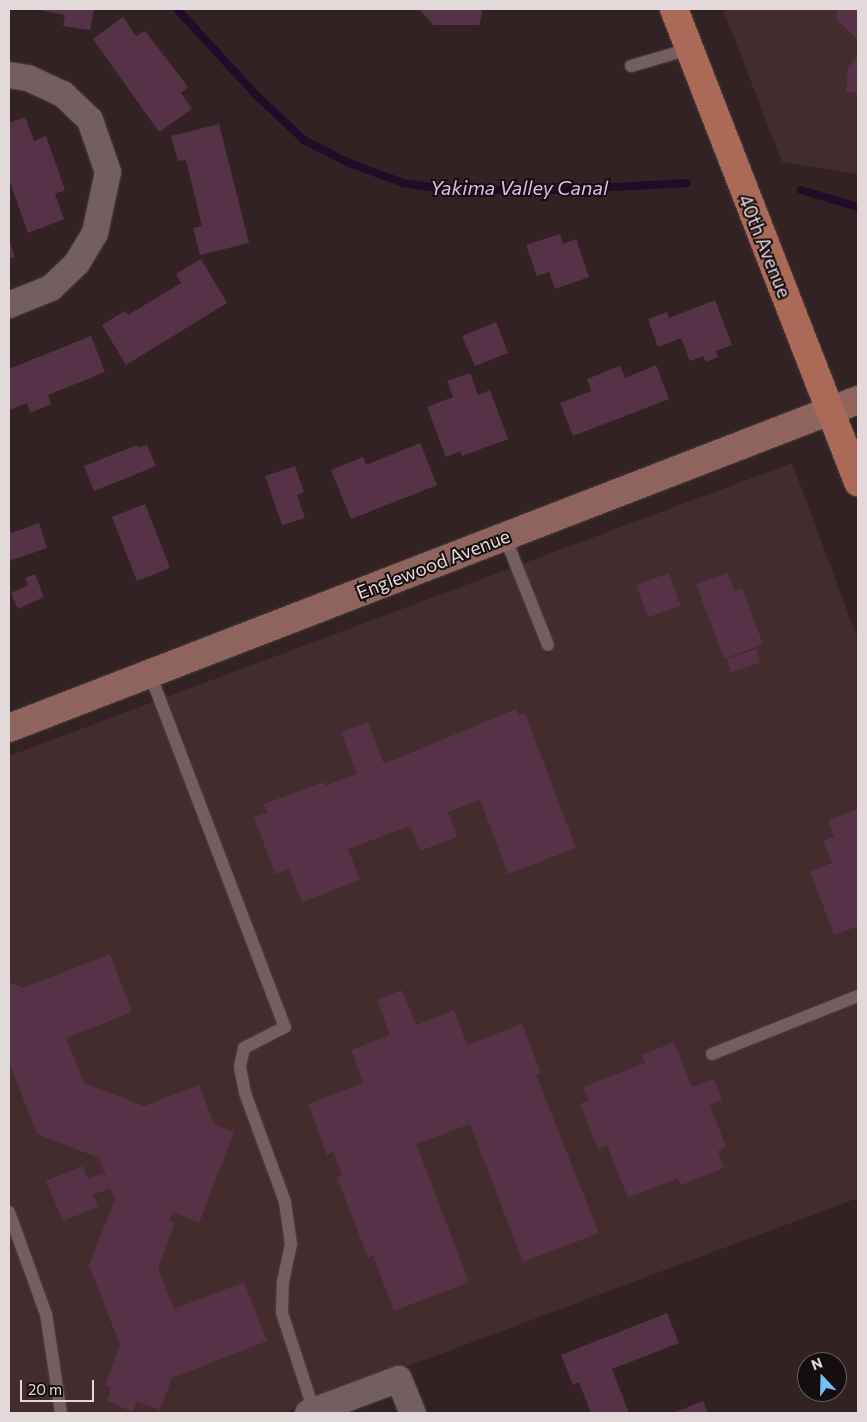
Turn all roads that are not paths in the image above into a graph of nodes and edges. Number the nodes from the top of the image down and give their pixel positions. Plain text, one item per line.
1 (674, 9) edge
2 (689, 49) junction
3 (631, 66) dead end
4 (9, 76) edge
5 (9, 304) edge
6 (858, 400) edge
7 (832, 410) junction
8 (858, 482) edge
9 (505, 537) junction
10 (548, 645) dead end
11 (150, 674) junction
12 (9, 728) edge
13 (858, 996) edge
14 (712, 1054) dead end
15 (9, 1212) edge
16 (311, 1412) edge
17 (61, 1413) edge
18 (413, 1413) edge

1 - 2 main road, 40th Avenue
2 - 3 lane
2 - 7 main road, 40th Avenue
4 - 5 street
6 - 7 street, Englewood Avenue
7 - 8 main road, 40th Avenue
7 - 9 street, Englewood Avenue
9 - 10 lane
9 - 11 street, Englewood Avenue
11 - 12 street, Englewood Avenue
11 - 16 lane
13 - 14 lane
15 - 17 lane
16 - 18 street

